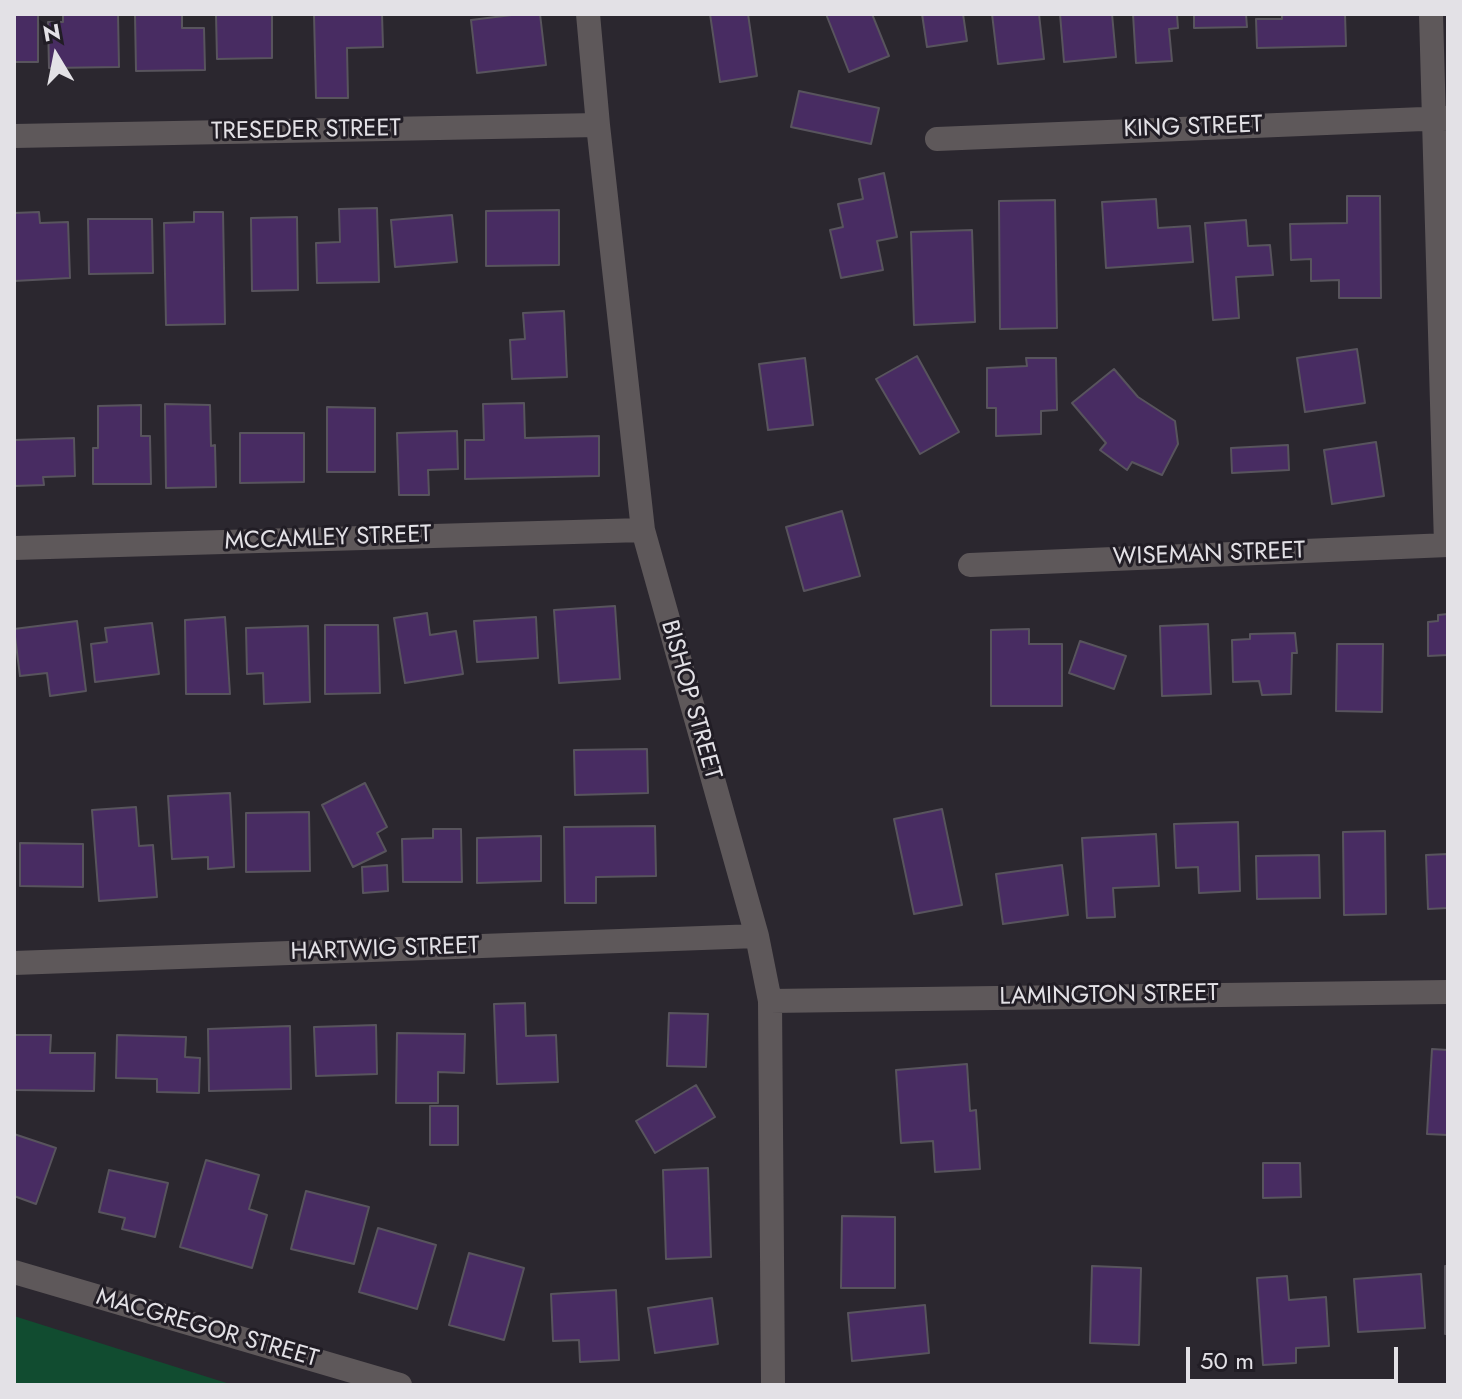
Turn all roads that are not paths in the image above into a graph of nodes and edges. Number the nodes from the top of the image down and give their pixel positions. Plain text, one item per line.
1 (588, 14) edge
2 (1431, 14) edge
3 (1441, 119) edge
4 (598, 125) junction
5 (14, 136) edge
6 (937, 139) dead end
7 (643, 530) junction
8 (1447, 545) edge
9 (14, 548) edge
10 (970, 565) dead end
11 (757, 936) junction
12 (14, 963) edge
13 (1448, 992) edge
14 (770, 1001) junction
15 (14, 1272) edge
16 (400, 1385) edge
17 (773, 1385) edge

1 - 4 street, BISHOP STREET
2 - 3 street
3 - 6 street, KING STREET
3 - 8 street
4 - 5 street, TRESEDER STREET
4 - 7 street, BISHOP STREET
7 - 9 street, MCCAMLEY STREET
7 - 11 street, BISHOP STREET
8 - 10 street, WISEMAN STREET
11 - 12 street, HARTWIG STREET
11 - 14 street, BISHOP STREET
13 - 14 street, LAMINGTON STREET
14 - 17 street, BISHOP STREET
15 - 16 street, MACGREGOR STREET

